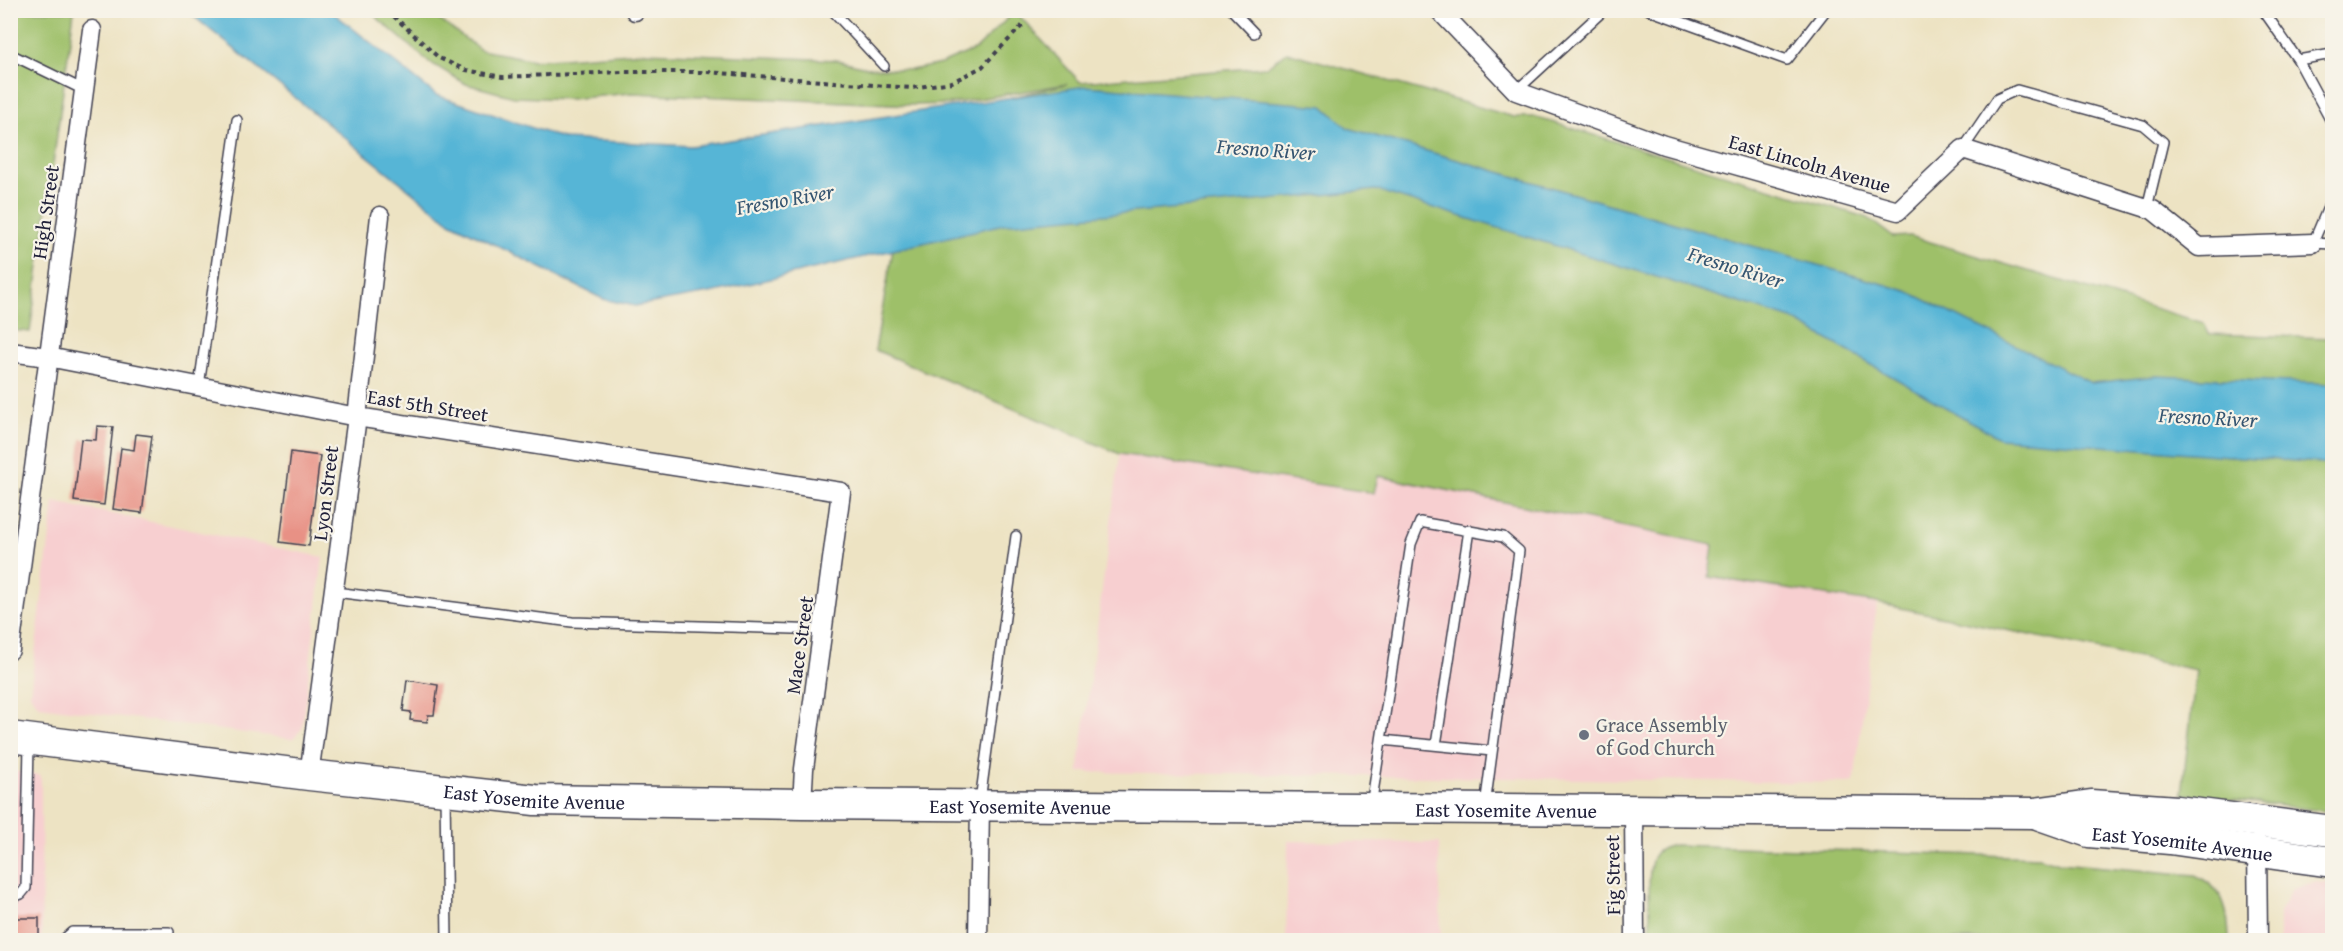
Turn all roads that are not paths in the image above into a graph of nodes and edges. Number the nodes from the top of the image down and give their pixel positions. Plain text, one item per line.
1 (832, 10) edge
2 (1232, 10) edge
3 (1439, 10) edge
4 (1604, 10) edge
5 (1649, 10) edge
6 (1826, 10) edge
7 (2263, 10) edge
8 (92, 30) dead end
9 (1254, 33) dead end
10 (10, 54) edge
11 (2332, 54) edge
12 (2298, 60) junction
13 (884, 66) dead end
14 (84, 90) junction
15 (1516, 91) junction
16 (237, 120) dead end
17 (2332, 123) edge
18 (1963, 149) junction
19 (2332, 198) edge
20 (2147, 208) junction
21 (380, 216) dead end
22 (2313, 243) junction
23 (2332, 244) edge
24 (10, 352) edge
25 (48, 357) junction
26 (199, 386) junction
27 (357, 417) junction
28 (841, 492) joint
29 (1469, 531) junction
30 (1016, 536) dead end
31 (335, 592) junction
32 (824, 630) junction
33 (10, 650) edge
34 (20, 738) edge
35 (1382, 740) junction
36 (1436, 745) junction
37 (1492, 751) junction
38 (309, 775) junction
39 (445, 791) junction
40 (802, 804) junction
41 (980, 804) junction
42 (1371, 808) junction
43 (1485, 809) junction
44 (1634, 809) junction
45 (2034, 813) junction
46 (2257, 821) junction
47 (2332, 831) edge
48 (2257, 852) junction
49 (2332, 862) edge
50 (10, 898) edge
51 (169, 932) dead end
52 (63, 940) edge
53 (447, 940) edge
54 (978, 940) edge
55 (1635, 940) edge
56 (2258, 940) edge

1 - 13 lane
2 - 9 lane
3 - 15 street, East Lincoln Avenue
4 - 15 lane
5 - 6 lane
7 - 12 lane
8 - 14 street, High Street
10 - 14 lane
11 - 12 lane
12 - 17 lane
14 - 25 street, High Street
15 - 18 street, East Lincoln Avenue
16 - 26 lane
18 - 20 street
18 - 20 lane
19 - 22 lane
20 - 22 street
21 - 27 street, Lyon Street
22 - 23 lane
24 - 25 street, East 5th Street
25 - 26 street, East 5th Street
25 - 33 street, High Street
26 - 27 street, East 5th Street
27 - 28 street, East 5th Street
27 - 31 street, Lyon Street
28 - 32 street, Mace Street
29 - 35 lane
29 - 36 lane
29 - 37 lane
30 - 41 lane
31 - 32 lane
31 - 38 street, Lyon Street
32 - 40 street, Mace Street
34 - 38 main road, East Yosemite Avenue
34 - 50 lane
35 - 36 lane
35 - 42 lane
36 - 37 lane
37 - 43 lane
38 - 39 main road, East Yosemite Avenue
39 - 40 main road, East Yosemite Avenue
39 - 53 lane
40 - 41 main road, East Yosemite Avenue
41 - 42 main road, East Yosemite Avenue
41 - 54 street
42 - 43 main road, East Yosemite Avenue
43 - 44 main road, East Yosemite Avenue
44 - 45 main road, East Yosemite Avenue
44 - 55 street, Fig Street
45 - 46 main road, East Yosemite Avenue
45 - 48 main road, East Yosemite Avenue
46 - 47 main road, East Yosemite Avenue
46 - 48 street
48 - 49 main road, East Yosemite Avenue
48 - 56 street
51 - 52 lane

